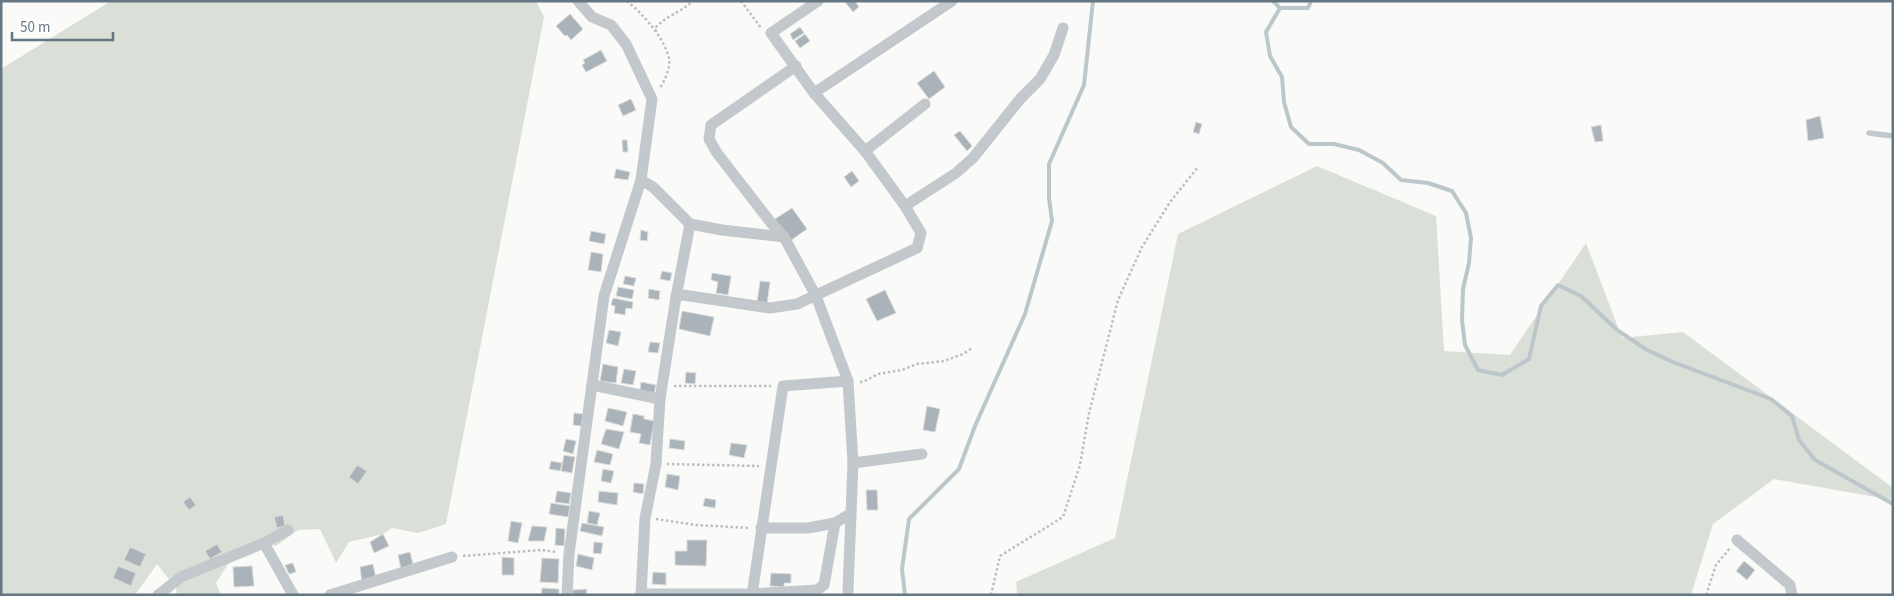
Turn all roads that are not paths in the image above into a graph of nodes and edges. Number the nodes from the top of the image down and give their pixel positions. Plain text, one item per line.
1 (578, 1) edge
2 (818, 1) edge
3 (952, 1) edge
4 (1063, 28) dead end
5 (796, 66) junction
6 (814, 93) junction
7 (925, 104) dead end
8 (1869, 133) dead end
9 (1893, 136) edge
10 (864, 151) junction
11 (641, 180) junction
12 (906, 206) junction
13 (690, 224) junction
14 (784, 237) junction
15 (676, 296) junction
16 (816, 296) junction
17 (848, 382) junction
18 (592, 385) junction
19 (660, 395) junction
20 (922, 454) dead end
21 (853, 463) junction
22 (850, 514) junction
23 (835, 523) junction
24 (761, 528) junction
25 (288, 530) dead end
26 (1737, 540) road end
27 (264, 543) junction
28 (452, 557) road end
29 (848, 591) dead end
30 (158, 595) edge
31 (293, 595) edge
32 (330, 595) edge
33 (567, 595) edge
34 (641, 595) edge
35 (752, 595) edge
36 (1792, 595) edge

1 - 11 street
2 - 5 street
3 - 6 street
4 - 12 street
5 - 6 street
5 - 14 street
6 - 10 street
7 - 10 street
8 - 9 lane
10 - 12 street
11 - 13 street
11 - 18 street
12 - 16 street
13 - 14 street
13 - 15 street
14 - 16 street
15 - 16 street
15 - 19 street
16 - 17 street
17 - 21 street
17 - 24 street
18 - 19 street
18 - 33 street
19 - 34 street
20 - 21 street
21 - 22 street
22 - 23 street
22 - 29 street
23 - 24 street
23 - 35 street
24 - 35 street
25 - 27 street
26 - 36 street
27 - 30 street
27 - 31 street
28 - 32 street
34 - 35 street

